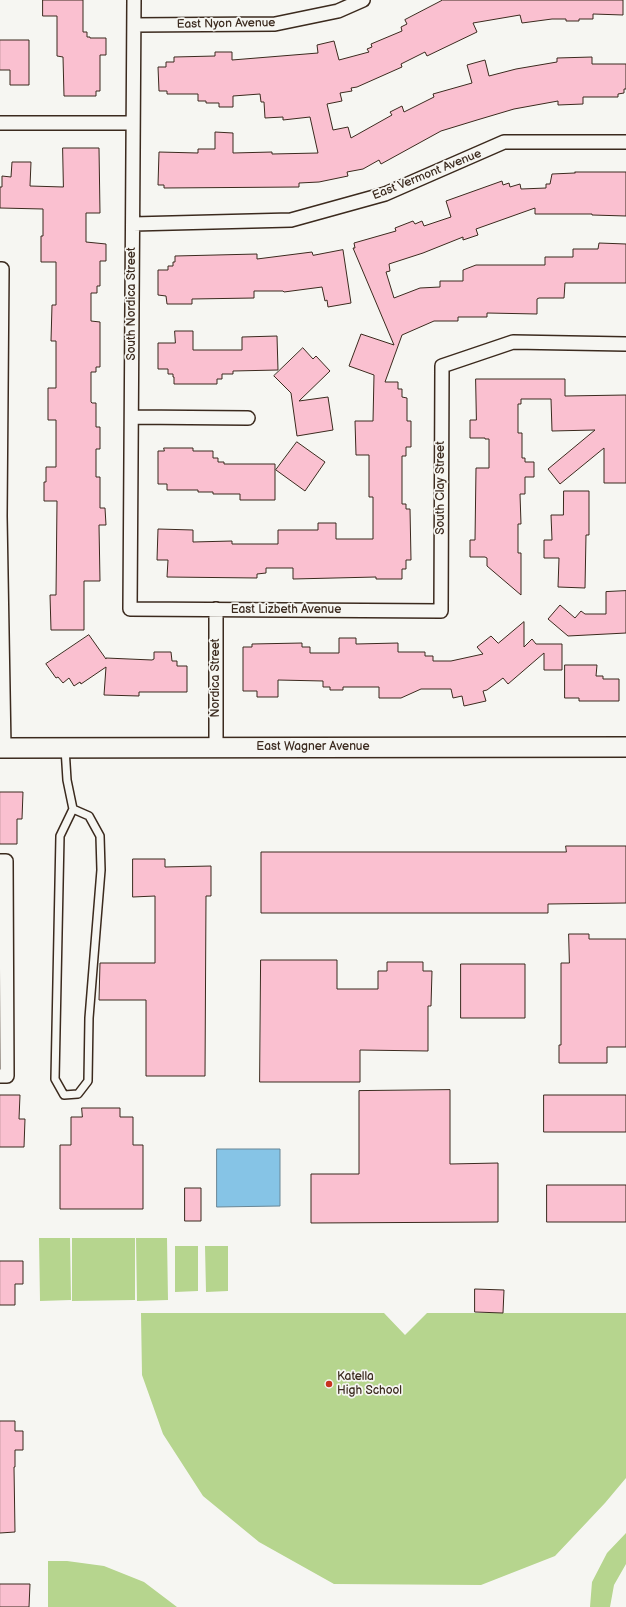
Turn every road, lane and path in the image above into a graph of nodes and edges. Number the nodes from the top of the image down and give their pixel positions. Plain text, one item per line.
1 (134, 0) edge
2 (363, 0) edge
3 (134, 25) junction
4 (0, 123) edge
5 (133, 124) junction
6 (626, 142) edge
7 (133, 224) junction
8 (1, 270) edge
9 (626, 344) edge
10 (132, 417) junction
11 (248, 418) dead end
12 (130, 609) joint
13 (216, 609) junction
14 (441, 611) joint
15 (626, 747) edge
16 (2, 748) edge
17 (65, 748) junction
18 (216, 748) junction
19 (73, 809) junction
20 (0, 861) edge
21 (0, 1076) edge

1 - 3 street, South Nordica Street
2 - 3 street, East Nyon Avenue
3 - 5 street, South Nordica Street
4 - 5 street
5 - 7 street, South Nordica Street
6 - 7 street, East Vermont Avenue
7 - 10 street, South Nordica Street
8 - 16 street
9 - 14 street, South Clay Street
10 - 11 street
10 - 12 street, South Nordica Street
12 - 13 street, East Lizbeth Avenue
13 - 14 street, East Lizbeth Avenue
13 - 18 street, Nordica Street
15 - 18 street, East Wagner Avenue
16 - 17 street, East Wagner Avenue
17 - 18 street, East Wagner Avenue
17 - 19 lane
19 - 19 lane
20 - 21 street

